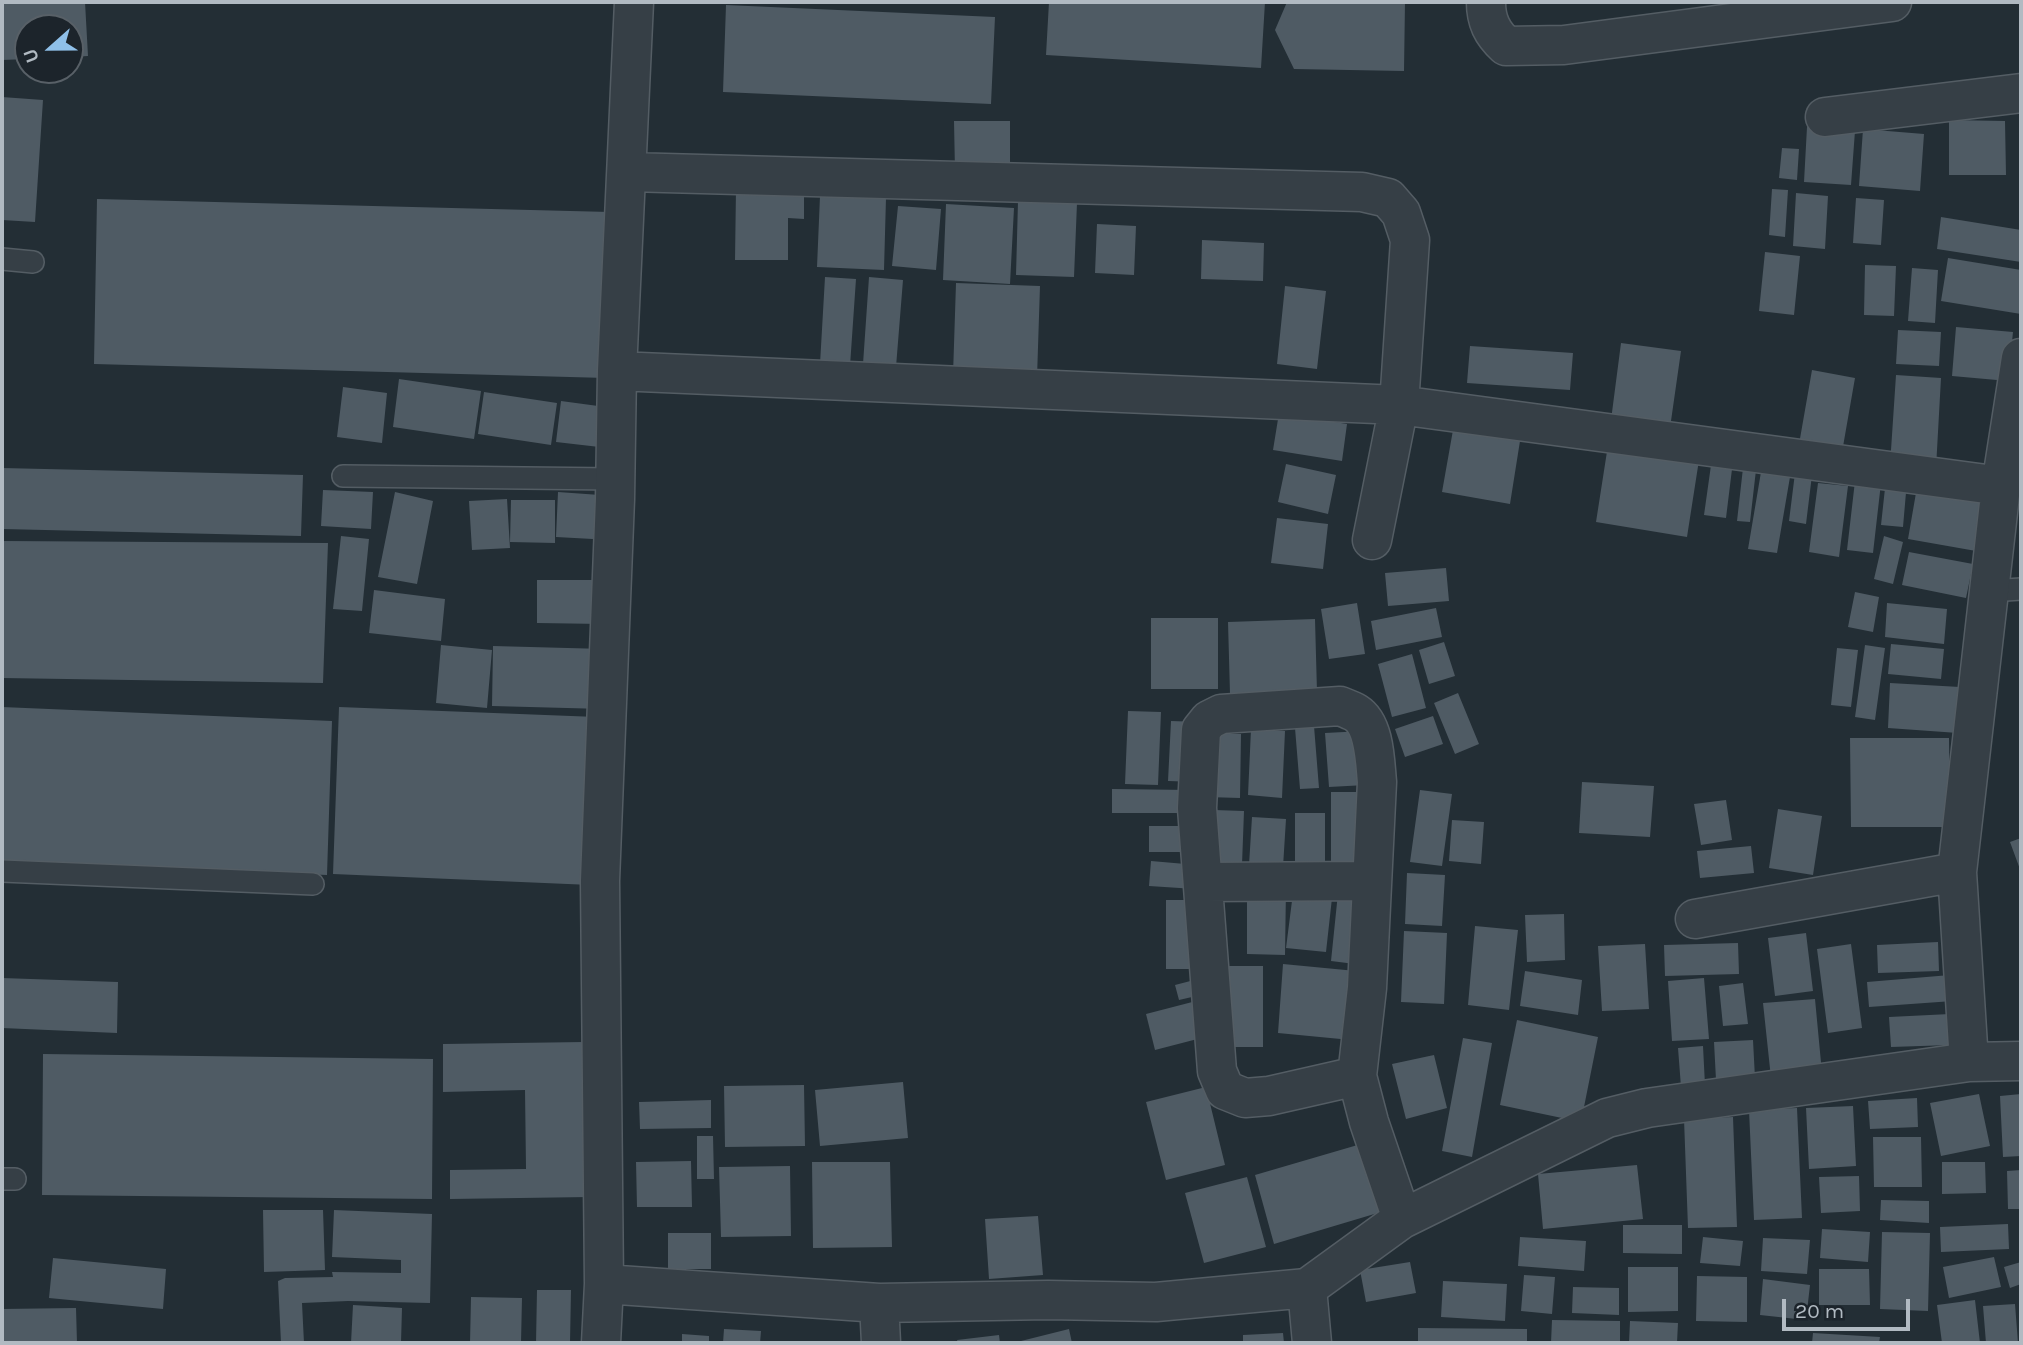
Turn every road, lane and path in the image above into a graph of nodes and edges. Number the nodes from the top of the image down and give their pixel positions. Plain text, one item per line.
1 (634, 2) edge
2 (1486, 2) edge
3 (1892, 2) edge
4 (2021, 93) edge
5 (1825, 117) dead end
6 (628, 172) junction
7 (2, 259) edge
8 (33, 262) dead end
9 (2021, 358) edge
10 (617, 371) junction
11 (1399, 405) junction
12 (343, 476) dead end
13 (615, 479) junction
14 (2001, 486) junction
15 (1372, 540) dead end
16 (2006, 590) edge
17 (2, 871) edge
18 (1957, 873) junction
19 (1204, 881) junction
20 (1372, 881) junction
21 (313, 884) dead end
22 (1695, 919) dead end
23 (2021, 1061) edge
24 (1969, 1062) junction
25 (1357, 1076) junction
26 (1402, 1219) junction
27 (604, 1284) junction
28 (1307, 1287) junction
29 (878, 1303) junction
30 (601, 1343) edge
31 (881, 1343) edge
32 (1312, 1343) edge

1 - 6 street
2 - 3 street
4 - 5 street
6 - 10 street
6 - 11 street
7 - 8 lane
9 - 14 street
10 - 11 street
10 - 13 street
11 - 14 street
11 - 15 street
12 - 13 lane
13 - 27 street
14 - 16 street
16 - 18 street
17 - 21 lane
18 - 22 street
18 - 24 street
19 - 20 street
19 - 20 street
19 - 25 street
20 - 25 street
23 - 24 street
24 - 26 street
25 - 26 street
26 - 28 street
27 - 29 street
27 - 30 street
28 - 29 street
28 - 32 street
29 - 31 street

